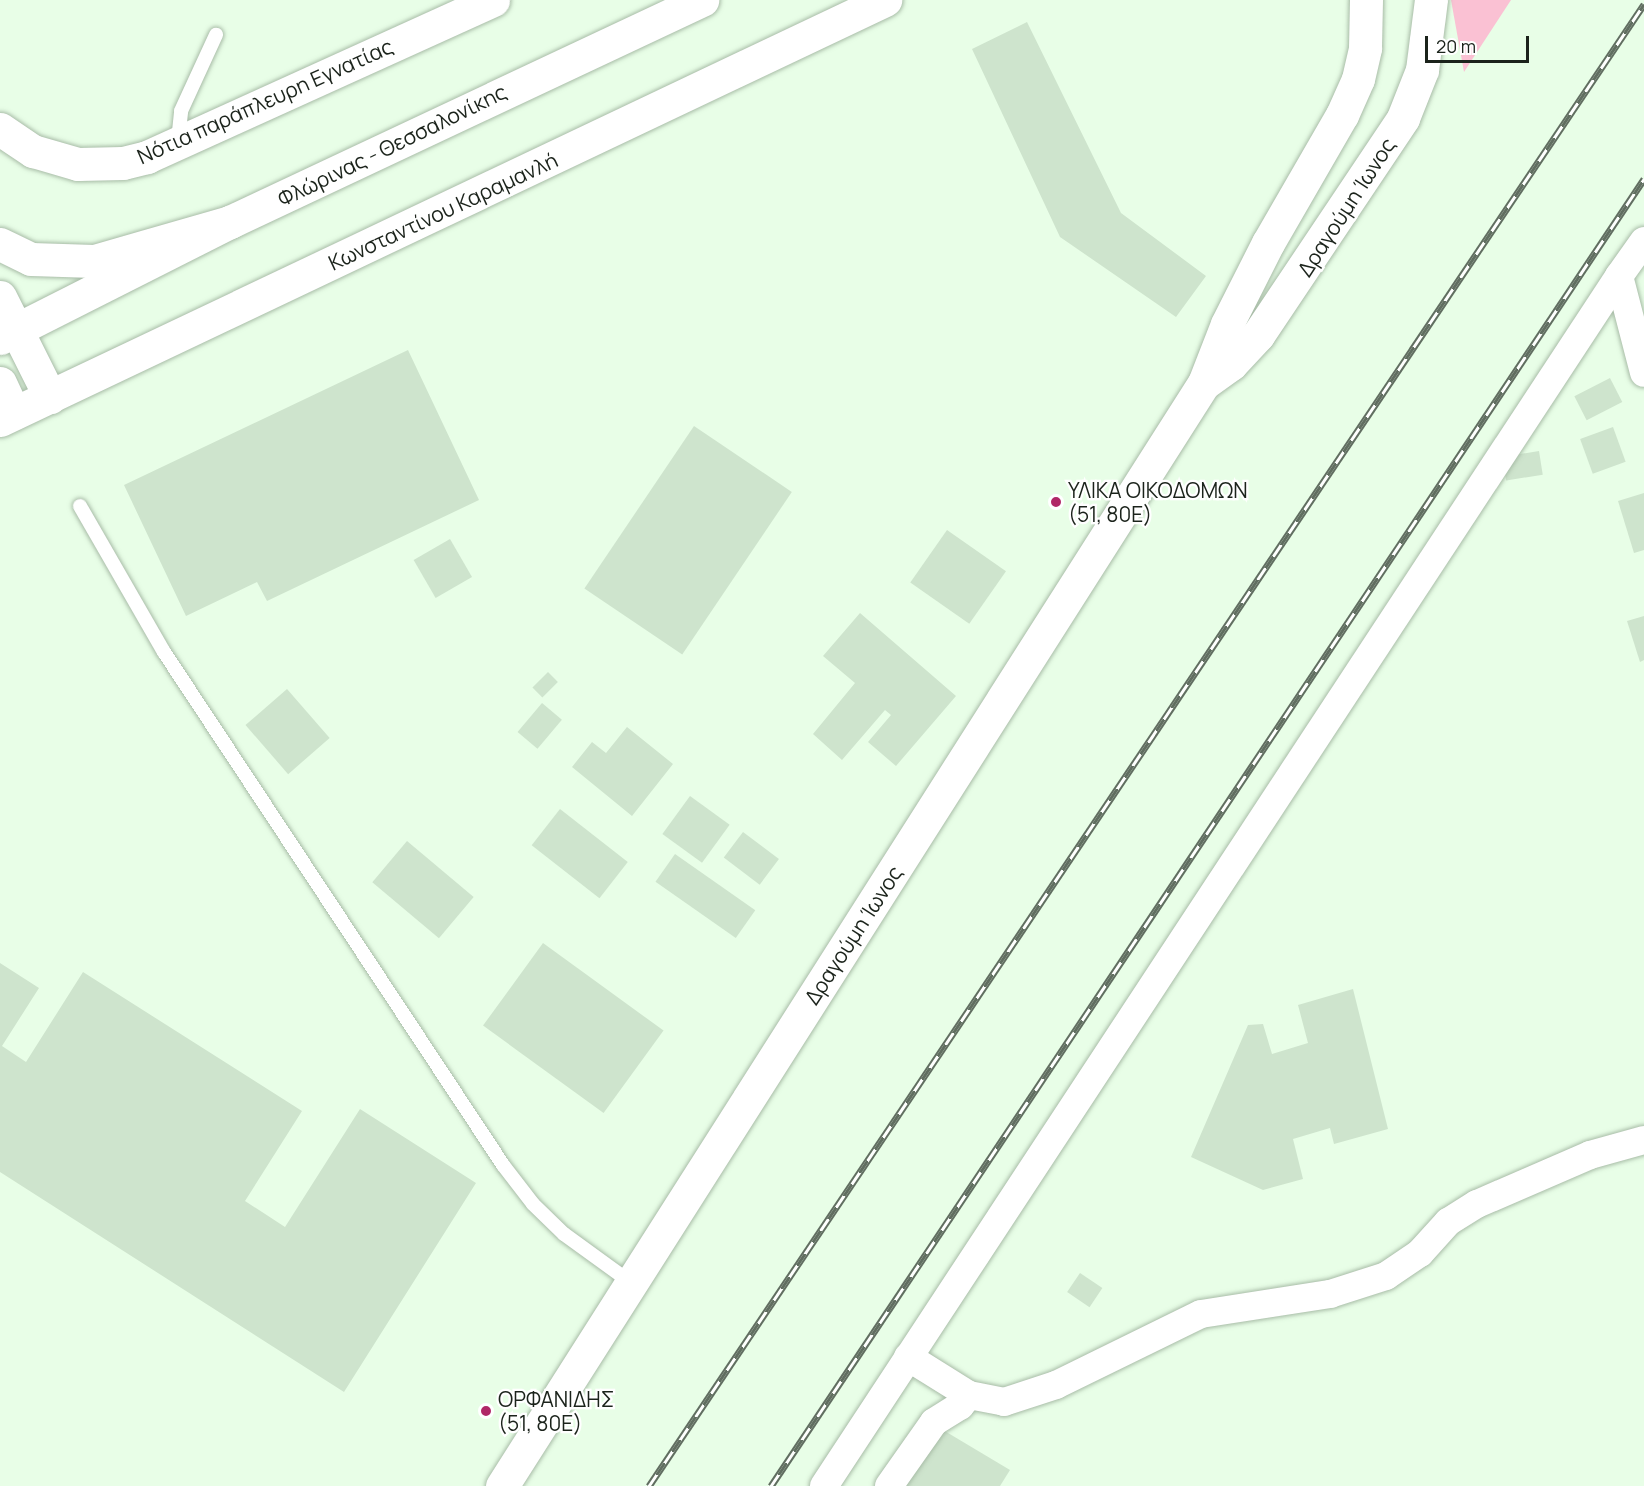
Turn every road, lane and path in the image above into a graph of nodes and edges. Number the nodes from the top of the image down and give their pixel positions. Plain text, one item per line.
1 (493, 0) edge
2 (702, 0) edge
3 (885, 0) edge
4 (1366, 0) edge
5 (1431, 0) edge
6 (216, 35) dead end
7 (0, 129) edge
8 (178, 144) junction
9 (230, 222) junction
10 (1644, 241) edge
11 (0, 244) edge
12 (1619, 276) junction
13 (0, 297) edge
14 (8, 334) edge
15 (1644, 374) edge
16 (0, 383) edge
17 (1204, 383) junction
18 (50, 397) junction
19 (7, 417) edge
20 (80, 506) dead end
21 (1644, 1140) edge
22 (630, 1282) junction
23 (908, 1357) junction
24 (969, 1395) junction
25 (502, 1486) edge
26 (824, 1486) edge
27 (889, 1486) edge

1 - 8 main road, Νότια παράπλευρη Εγνατίας
2 - 9 main road, Φλώρινας - Θεσσαλονίκης
3 - 18 main road, Κωνσταντίνου Καραμανλή
4 - 17 main road, Δραγούμη Ίωνος
5 - 17 main road, Δραγούμη Ίωνος
6 - 8 lane
7 - 8 main road, Νότια παράπλευρη Εγνατίας
9 - 11 main road
9 - 14 main road
10 - 12 street
12 - 15 street
12 - 23 street
13 - 14 main road
14 - 18 main road
16 - 19 main road
17 - 22 main road, Δραγούμη Ίωνος
18 - 19 main road, Κωνσταντίνου Καραμανλή
20 - 22 lane
21 - 24 street
22 - 25 main road, Δραγούμη Ίωνος
23 - 24 street
23 - 26 street
24 - 27 street

